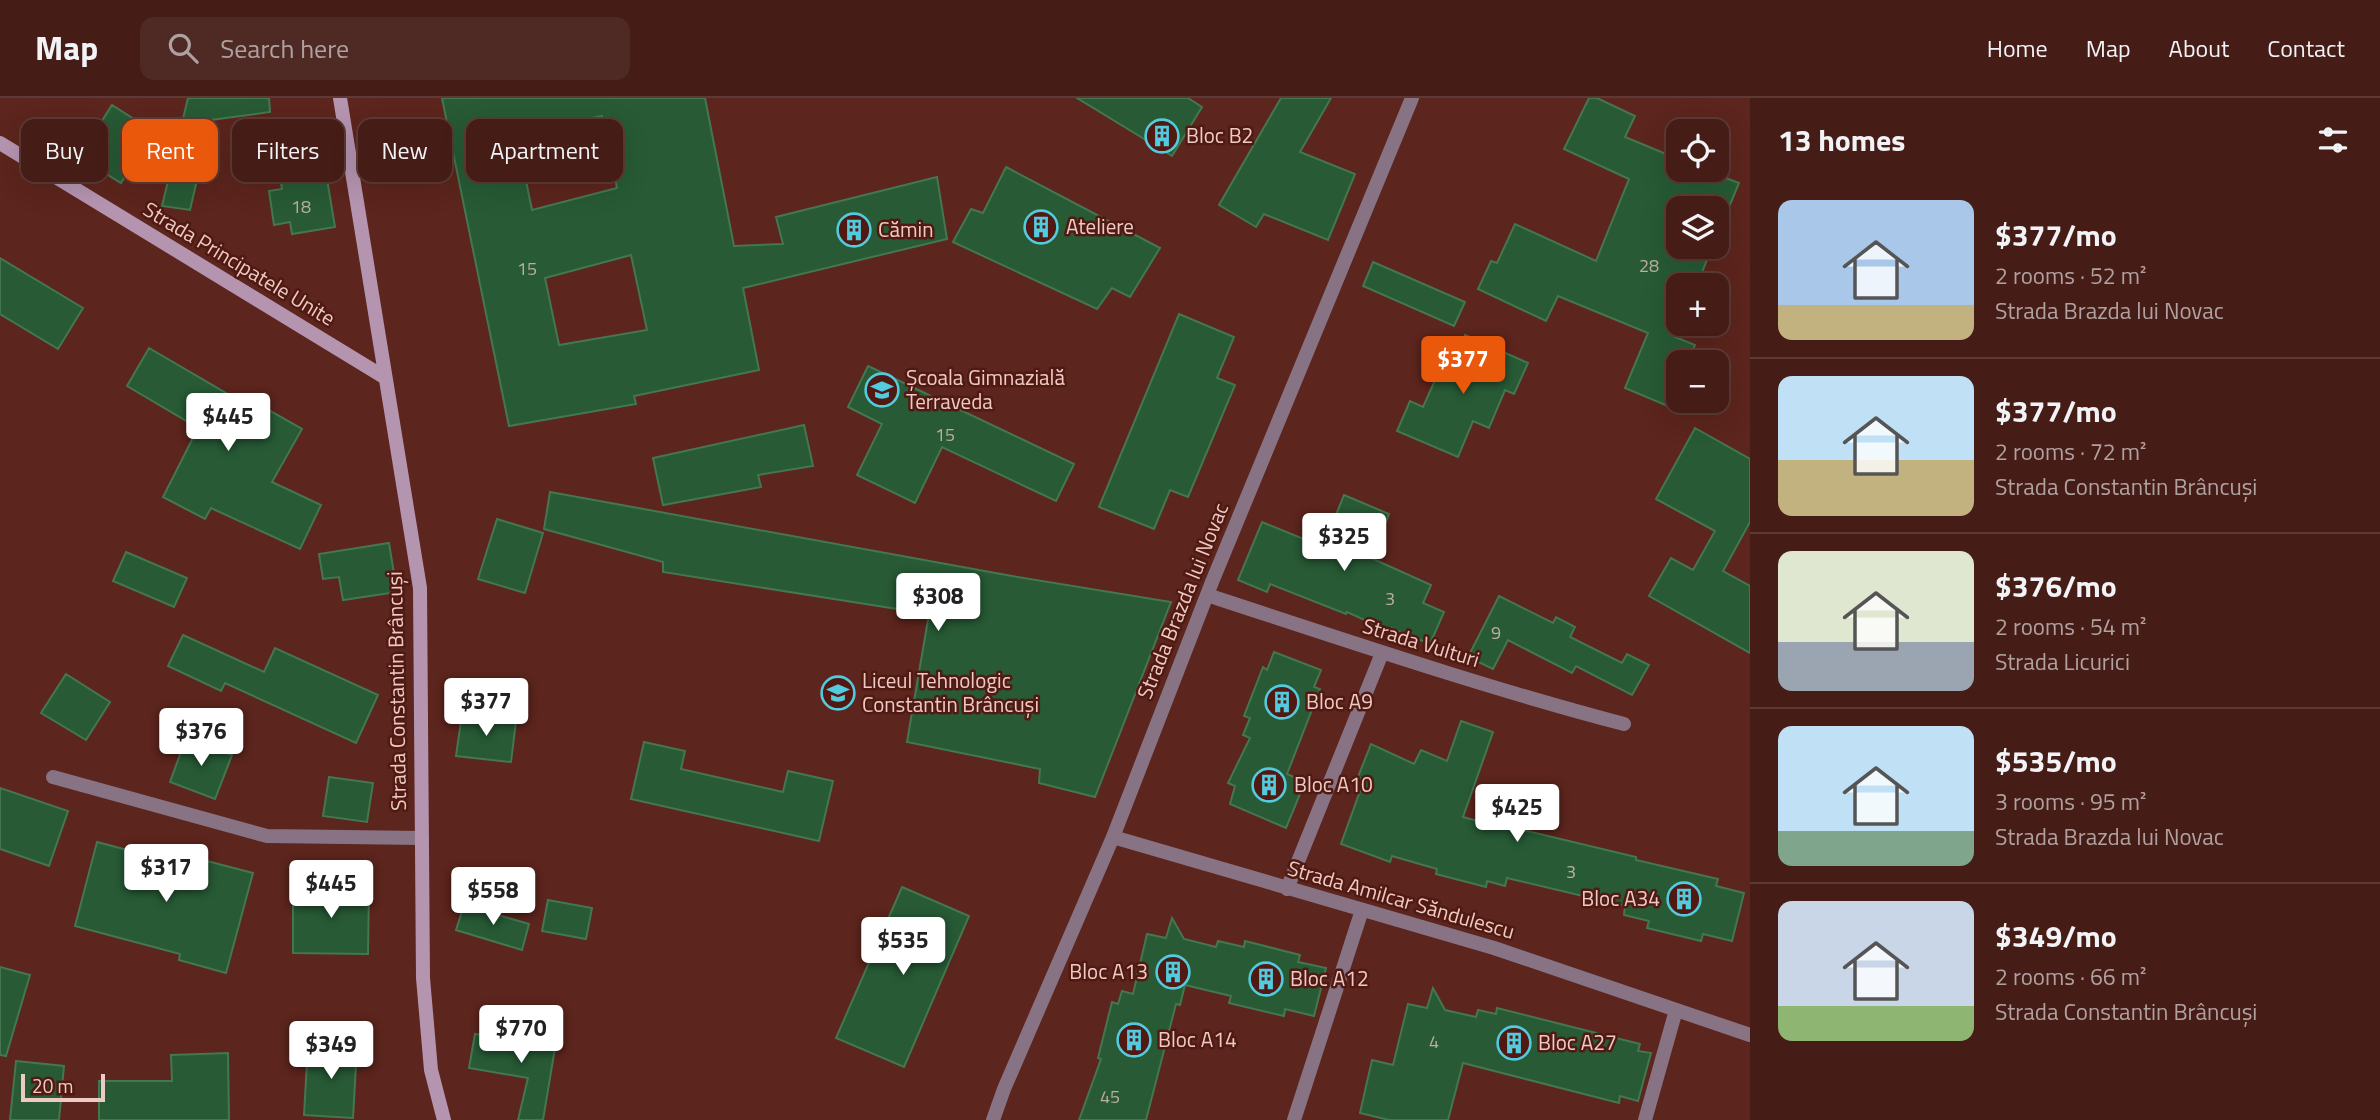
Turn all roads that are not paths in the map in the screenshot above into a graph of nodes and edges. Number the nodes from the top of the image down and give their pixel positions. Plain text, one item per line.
1 (340, 98) edge
2 (1412, 98) edge
3 (0, 143) edge
4 (384, 377) junction
5 (1207, 595) junction
6 (1382, 653) junction
7 (1624, 724) dead end
8 (53, 777) dead end
9 (1113, 837) junction
10 (422, 838) junction
11 (1287, 888) junction
12 (1362, 910) junction
13 (1676, 1010) junction
14 (1750, 1035) edge
15 (444, 1120) edge
16 (993, 1120) edge
17 (1294, 1120) edge
18 (1645, 1120) edge

1 - 4 street, Strada Constantin Brâncuși
2 - 5 street, Strada Brazda lui Novac
3 - 4 street, Strada Principatele Unite
4 - 10 street, Strada Constantin Brâncuși
5 - 6 street, Strada Vulturi
5 - 9 street, Strada Brazda lui Novac
6 - 7 street, Strada Vulturi
6 - 11 street
8 - 10 street
9 - 11 street, Strada Amilcar Săndulescu
9 - 16 street, Strada Brazda lui Novac
10 - 15 street, Strada Constantin Brâncuși
11 - 12 street, Strada Amilcar Săndulescu
12 - 13 street, Strada Amilcar Săndulescu
12 - 17 street
13 - 14 street, Strada Amilcar Săndulescu
13 - 18 street

